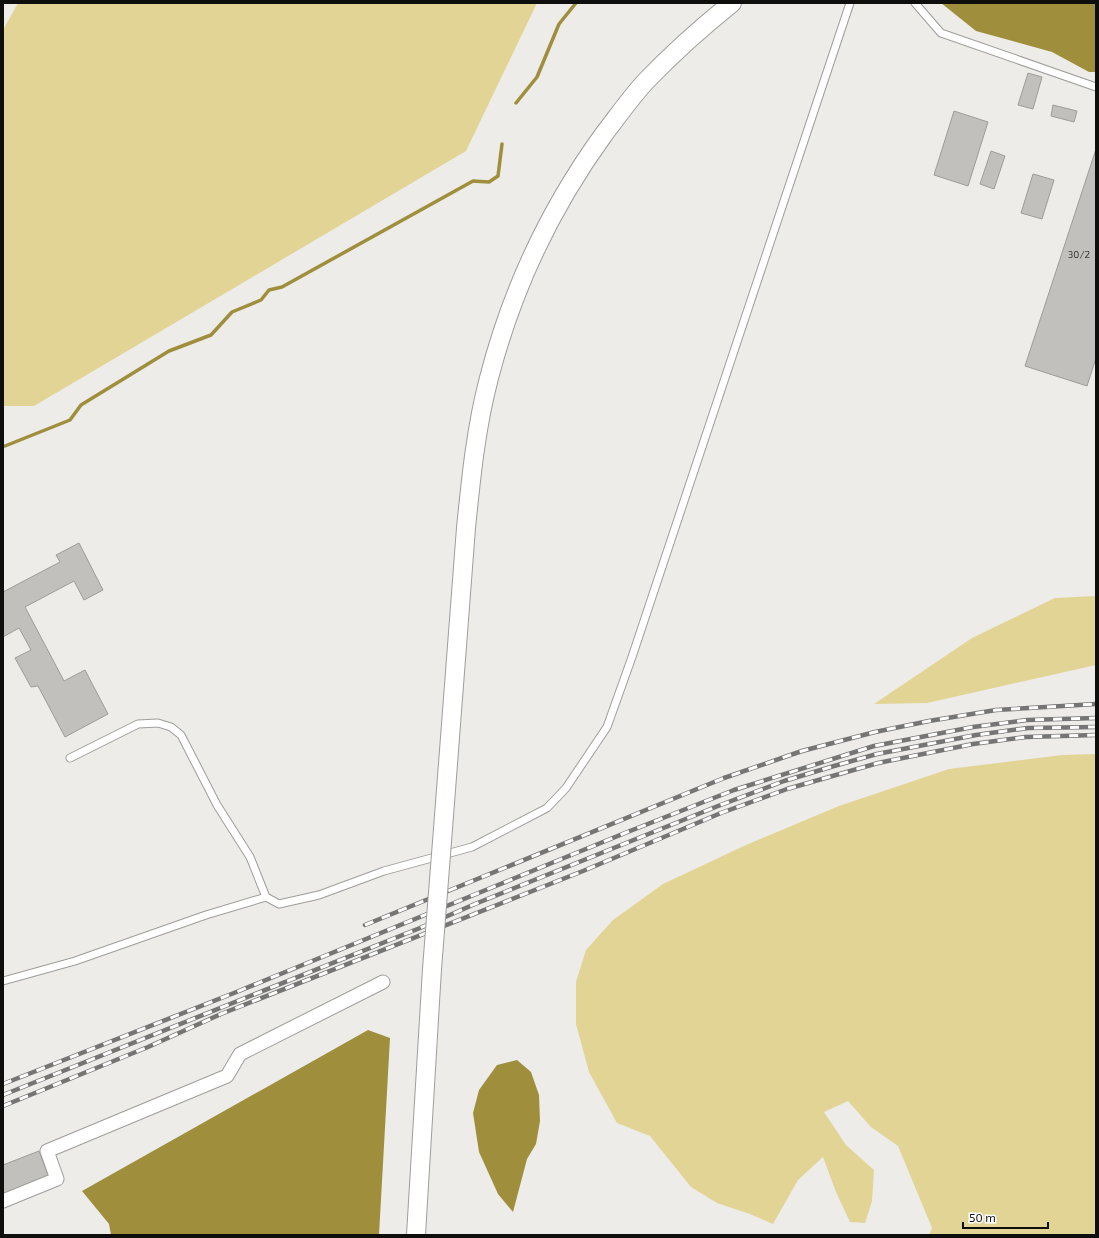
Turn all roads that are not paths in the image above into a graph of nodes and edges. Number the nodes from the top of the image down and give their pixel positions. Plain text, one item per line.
1 (732, 3) edge
2 (850, 3) edge
3 (915, 3) edge
4 (1096, 87) edge
5 (70, 758) dead end
6 (266, 897) junction
7 (3, 981) edge
8 (383, 982) dead end
9 (3, 1201) edge
10 (416, 1235) edge

1 - 10 main road, bridge
2 - 6 lane
3 - 4 lane
5 - 6 lane
6 - 7 lane
8 - 9 street

